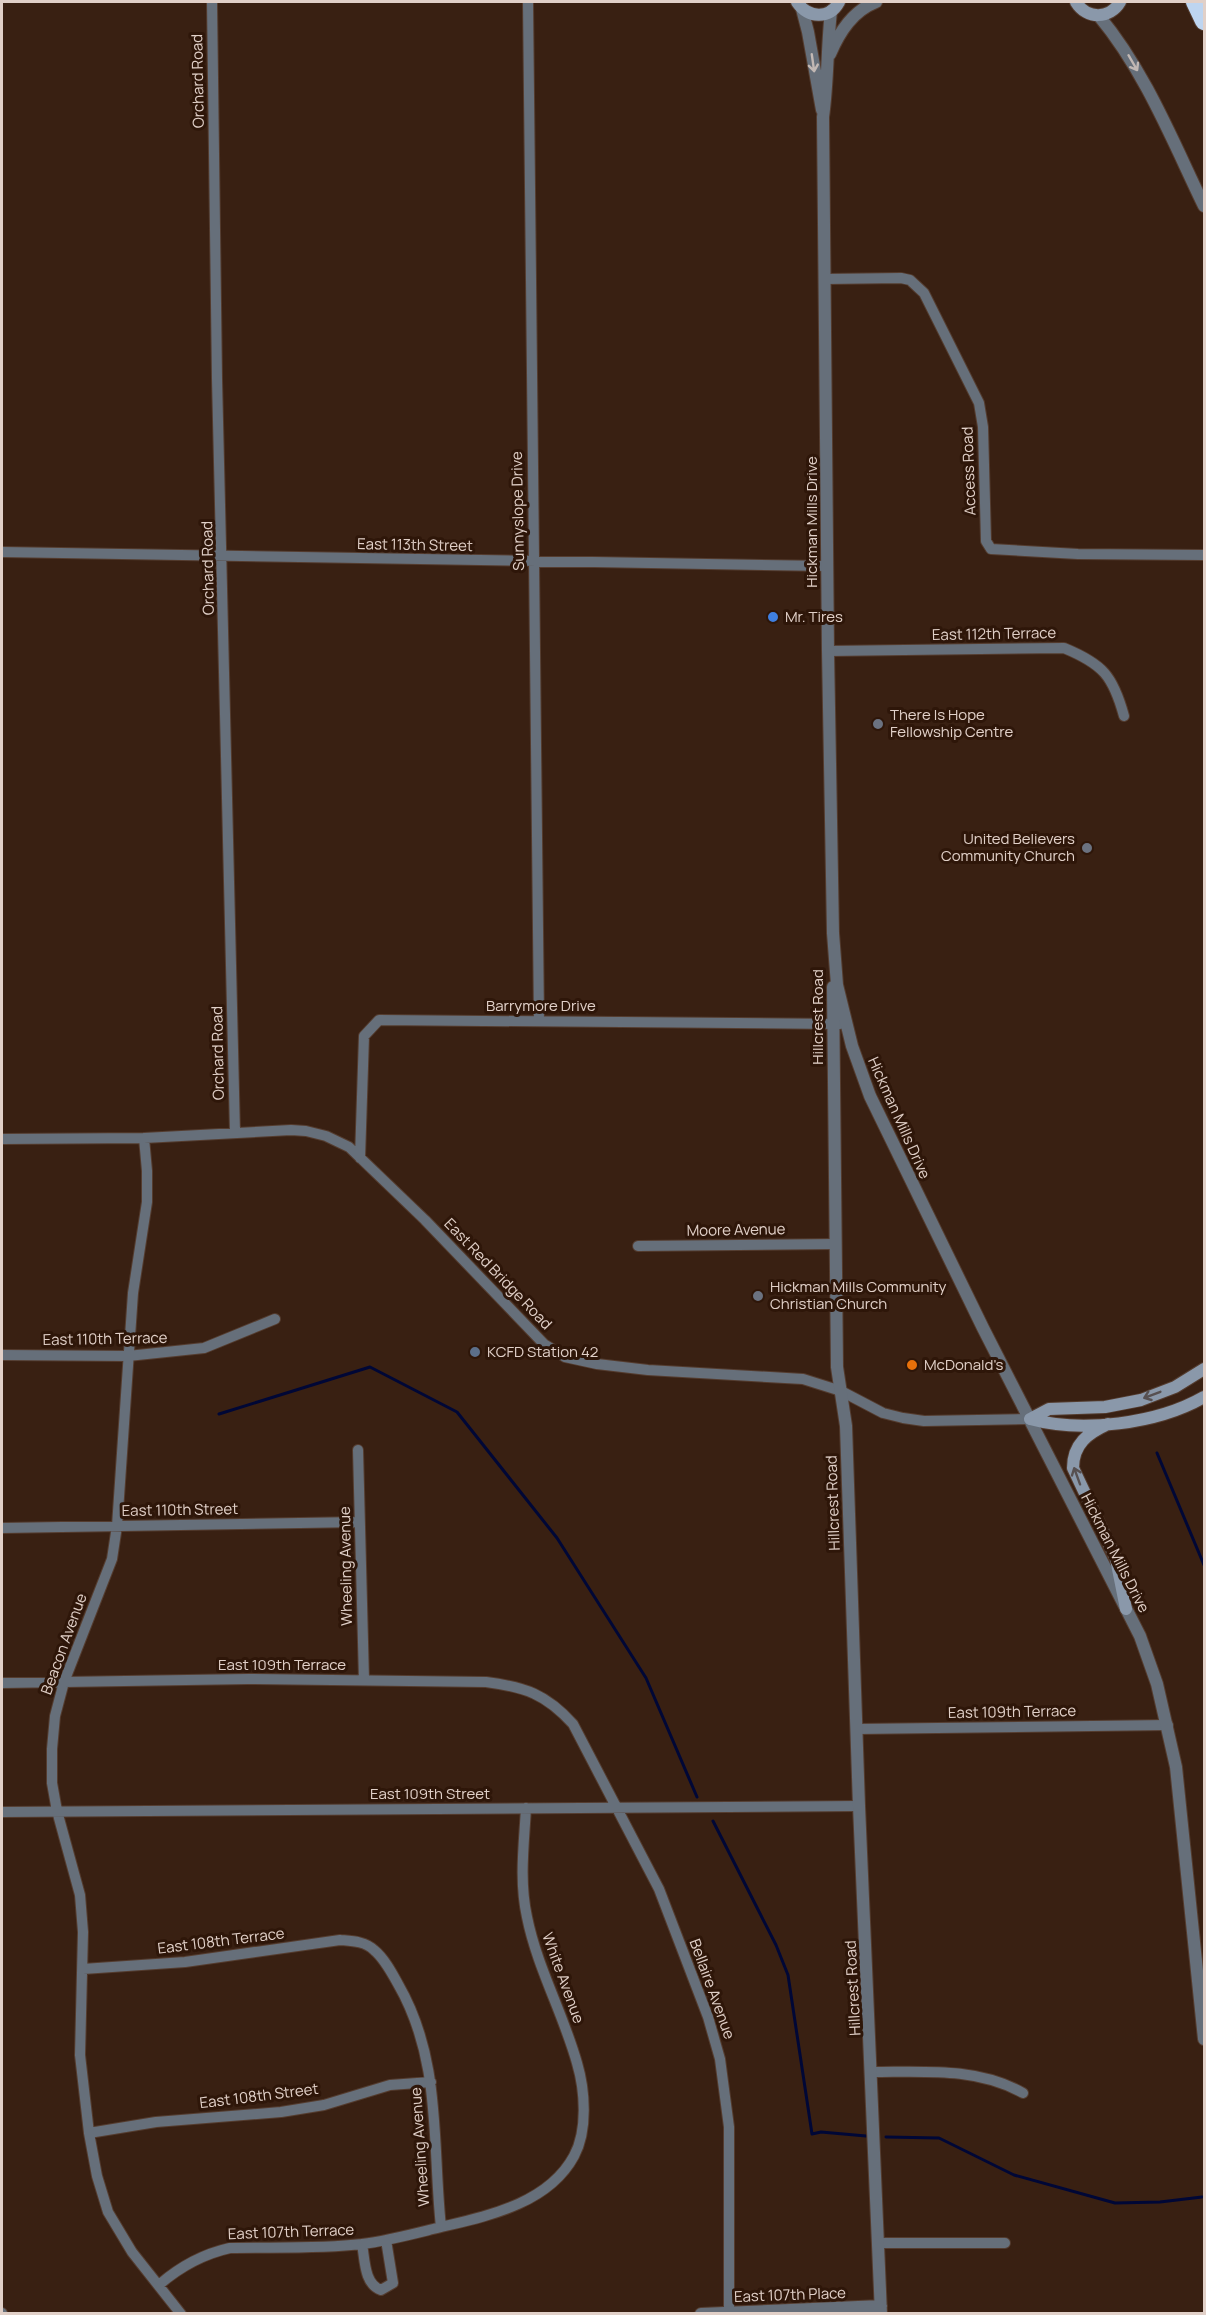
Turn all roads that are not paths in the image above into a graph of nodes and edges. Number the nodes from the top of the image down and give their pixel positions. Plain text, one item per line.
1 (212, 2) edge
2 (528, 2) edge
3 (850, 2) edge
4 (876, 2) edge
5 (1065, 2) edge
6 (1121, 2) edge
7 (1195, 2) edge
8 (798, 3) edge
9 (1077, 3) edge
10 (836, 6) edge
11 (1099, 16) junction
12 (1204, 21) edge
13 (828, 60) junction
14 (824, 117) junction
15 (1204, 206) edge
16 (825, 279) junction
17 (2, 552) edge
18 (1204, 555) edge
19 (223, 556) junction
20 (534, 562) junction
21 (827, 566) junction
22 (828, 651) junction
23 (1124, 716) dead end
24 (833, 933) junction
25 (539, 1021) junction
26 (832, 1024) junction
27 (847, 1024) junction
28 (235, 1133) junction
29 (144, 1138) junction
30 (2, 1139) edge
31 (360, 1158) junction
32 (836, 1244) junction
33 (638, 1246) dead end
34 (274, 1319) dead end
35 (2, 1355) edge
36 (128, 1356) junction
37 (1204, 1369) edge
38 (841, 1391) junction
39 (1204, 1397) edge
40 (1204, 1403) edge
41 (1188, 1405) junction
42 (1030, 1419) junction
43 (1108, 1424) junction
44 (358, 1450) dead end
45 (360, 1522) junction
46 (117, 1526) junction
47 (2, 1528) edge
48 (1126, 1609) junction
49 (364, 1680) junction
50 (64, 1682) junction
51 (2, 1683) edge
52 (556, 1707) joint
53 (1168, 1725) junction
54 (856, 1729) junction
55 (859, 1806) junction
56 (526, 1808) junction
57 (616, 1808) junction
58 (57, 1811) junction
59 (2, 1812) edge
60 (362, 1943) joint
61 (83, 1969) junction
62 (1204, 2039) edge
63 (872, 2072) junction
64 (431, 2082) junction
65 (1023, 2093) dead end
66 (89, 2133) junction
67 (441, 2227) junction
68 (386, 2240) junction
69 (878, 2243) junction
70 (1005, 2243) dead end
71 (362, 2244) junction
72 (159, 2284) junction
73 (881, 2310) edge
74 (729, 2312) edge
75 (181, 2313) edge
76 (701, 2313) edge

1 - 19 street, Orchard Road
2 - 20 street, Sunnyslope Drive
3 - 10 main road
4 - 13 street
5 - 9 main road
6 - 11 main road
7 - 12 highway
8 - 10 main road
8 -> 14 street, Hickman Mills Drive
9 - 11 main road
10 - 13 street, Hickman Mills Drive
11 -> 15 street
13 - 14 street, Hickman Mills Drive
14 - 16 street, Hickman Mills Drive
16 - 18 street, Access Road
16 - 21 street, Hickman Mills Drive
17 - 19 street, East 113th Street
19 - 20 street, East 113th Street
19 - 28 street, Orchard Road
20 - 21 street, East 113th Street
20 - 25 street, Sunnyslope Drive
21 - 22 street, Hickman Mills Drive
22 - 23 street, East 112th Terrace
22 - 24 street, Hickman Mills Drive
24 - 26 street, Hillcrest Road
24 - 27 street, Hickman Mills Drive
25 - 26 street, Barrymore Drive
25 - 31 street, Barrymore Drive
26 - 27 street, Barrymore Drive
26 - 32 street, Hillcrest Road
27 - 42 street, Hickman Mills Drive
28 - 29 street, East Red Bridge Road
28 - 31 street, East Red Bridge Road
29 - 30 street, East Red Bridge Road
29 - 36 street, Beacon Avenue
31 - 38 street, East Red Bridge Road
32 - 33 street, Moore Avenue
32 - 38 street, Hillcrest Road
34 - 36 street, East 110th Terrace
35 - 36 street, East 110th Terrace
36 - 46 street, Beacon Avenue
37 -> 42 main road, East Red Bridge Road
38 - 42 street, East Red Bridge Road
38 - 54 street, Hillcrest Road
39 - 41 main road, East Red Bridge Road
40 - 41 main road
41 - 43 main road, East Red Bridge Road
42 - 43 main road, East Red Bridge Road
42 - 48 street, Hickman Mills Drive
48 -> 43 main road
44 - 45 street, Wheeling Avenue
45 - 46 street, East 110th Street
45 - 49 street, Wheeling Avenue
46 - 47 street, East 110th Street
46 - 50 street, Beacon Avenue
48 - 53 street, Hickman Mills Drive
49 - 50 street, East 109th Terrace
49 - 52 street, East 109th Terrace
50 - 51 street, East 109th Terrace
50 - 58 street, Beacon Avenue
52 - 57 street, Bellaire Avenue
53 - 54 street, East 109th Terrace
53 - 62 street, Hickman Mills Drive
54 - 55 street, Hillcrest Road
55 - 57 street, East 109th Street
55 - 63 street, Hillcrest Road
56 - 57 street, East 109th Street
56 - 58 street, East 109th Street
56 - 67 street, White Avenue
57 - 74 street, Bellaire Avenue
58 - 59 street, East 109th Street
58 - 61 street, Beacon Avenue
60 - 61 street, East 108th Terrace
60 - 64 street, Wheeling Avenue
61 - 66 street, Beacon Avenue
63 - 65 street
63 - 69 street, Hillcrest Road
64 - 66 street, East 108th Street
64 - 67 street, Wheeling Avenue
66 - 72 street, Beacon Avenue
67 - 68 street
68 - 71 street
68 - 71 street, East 107th Terrace
69 - 70 street
69 - 73 street, Hillcrest Road
71 - 72 street, East 107th Terrace
72 - 75 street, Beacon Avenue
73 - 74 street, East 107th Place
74 - 76 street, East 107th Place

